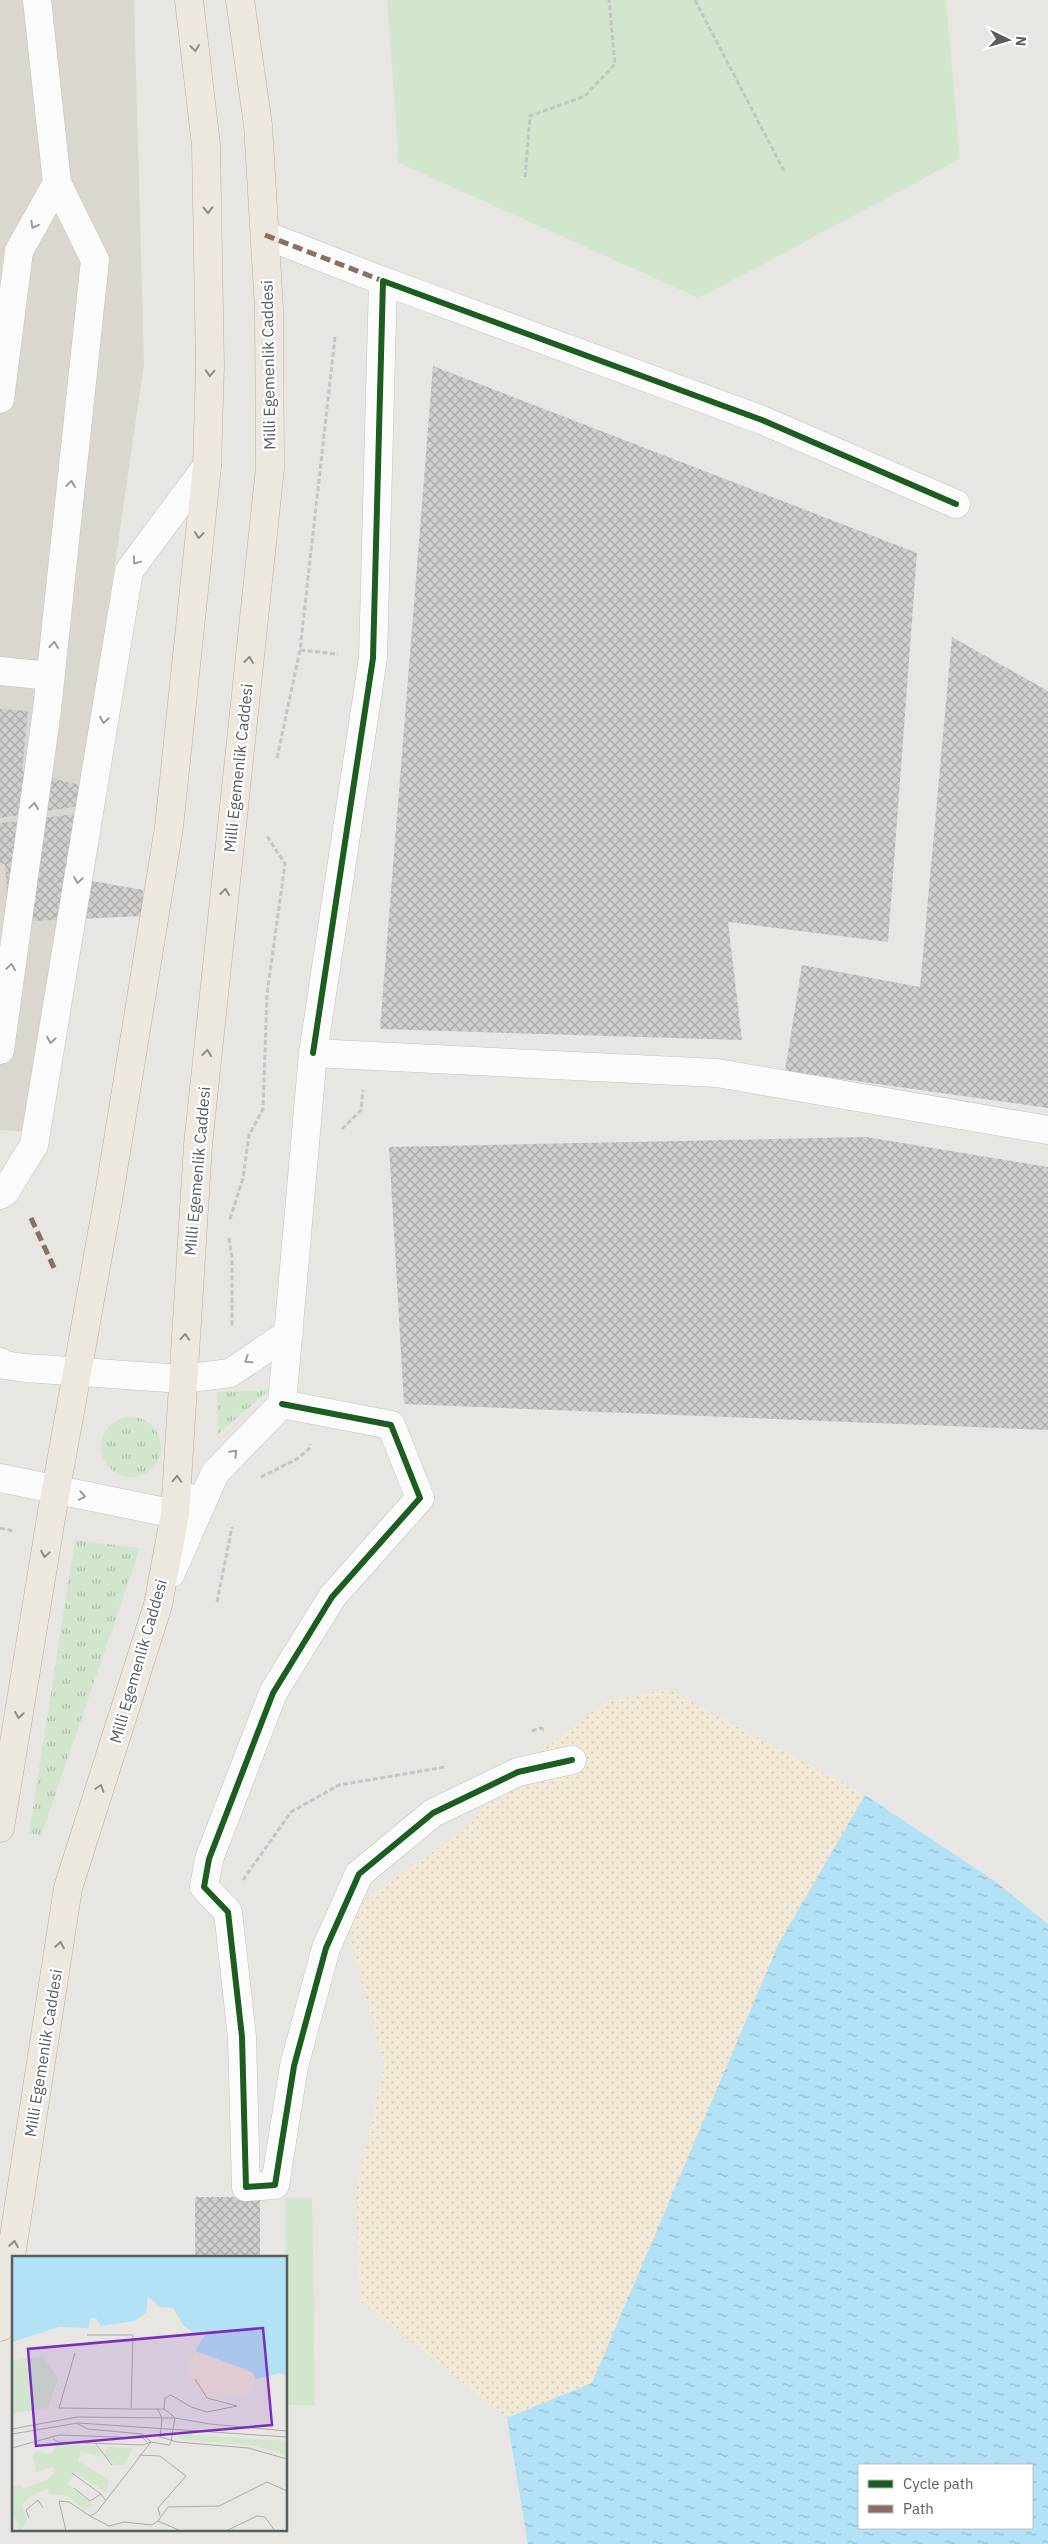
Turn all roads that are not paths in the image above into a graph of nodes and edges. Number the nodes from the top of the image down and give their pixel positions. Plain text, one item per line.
1 (38, 0) edge
2 (189, 0) edge
3 (240, 0) edge
4 (57, 183) junction
5 (264, 235) junction
6 (383, 281) junction
7 (0, 399) edge
8 (207, 466) junction
9 (956, 504) dead end
10 (0, 671) edge
11 (50, 676) junction
12 (0, 1050) edge
13 (313, 1052) junction
14 (1048, 1130) edge
15 (0, 1195) edge
16 (289, 1333) junction
17 (0, 1362) edge
18 (77, 1372) junction
19 (182, 1380) junction
20 (282, 1404) junction
21 (215, 1473) junction
22 (0, 1478) edge
23 (56, 1490) junction
24 (175, 1514) junction
25 (158, 1605) junction
26 (572, 1760) dead end
27 (0, 1828) edge
28 (0, 2327) edge

1 - 4 street
2 -> 8 highway
3 - 5 highway, Milli Egemenlik Caddesi
4 -> 7 street
11 -> 4 street
5 - 6 street
19 -> 5 highway, Milli Egemenlik Caddesi
6 - 9 street
6 - 13 street
8 -> 15 street
8 -> 18 highway
10 - 11 street
12 -> 11 street
13 - 14 street
13 - 16 street
16 -> 19 street
16 - 20 street
17 - 18 street
18 - 19 street
18 - 23 highway
24 -> 19 highway, Milli Egemenlik Caddesi
21 -> 20 street
20 - 26 street
21 - 24 street
21 - 25 street
22 - 23 street
23 -> 24 street
23 -> 27 highway
24 - 25 highway, Milli Egemenlik Caddesi
28 -> 25 highway, Milli Egemenlik Caddesi

